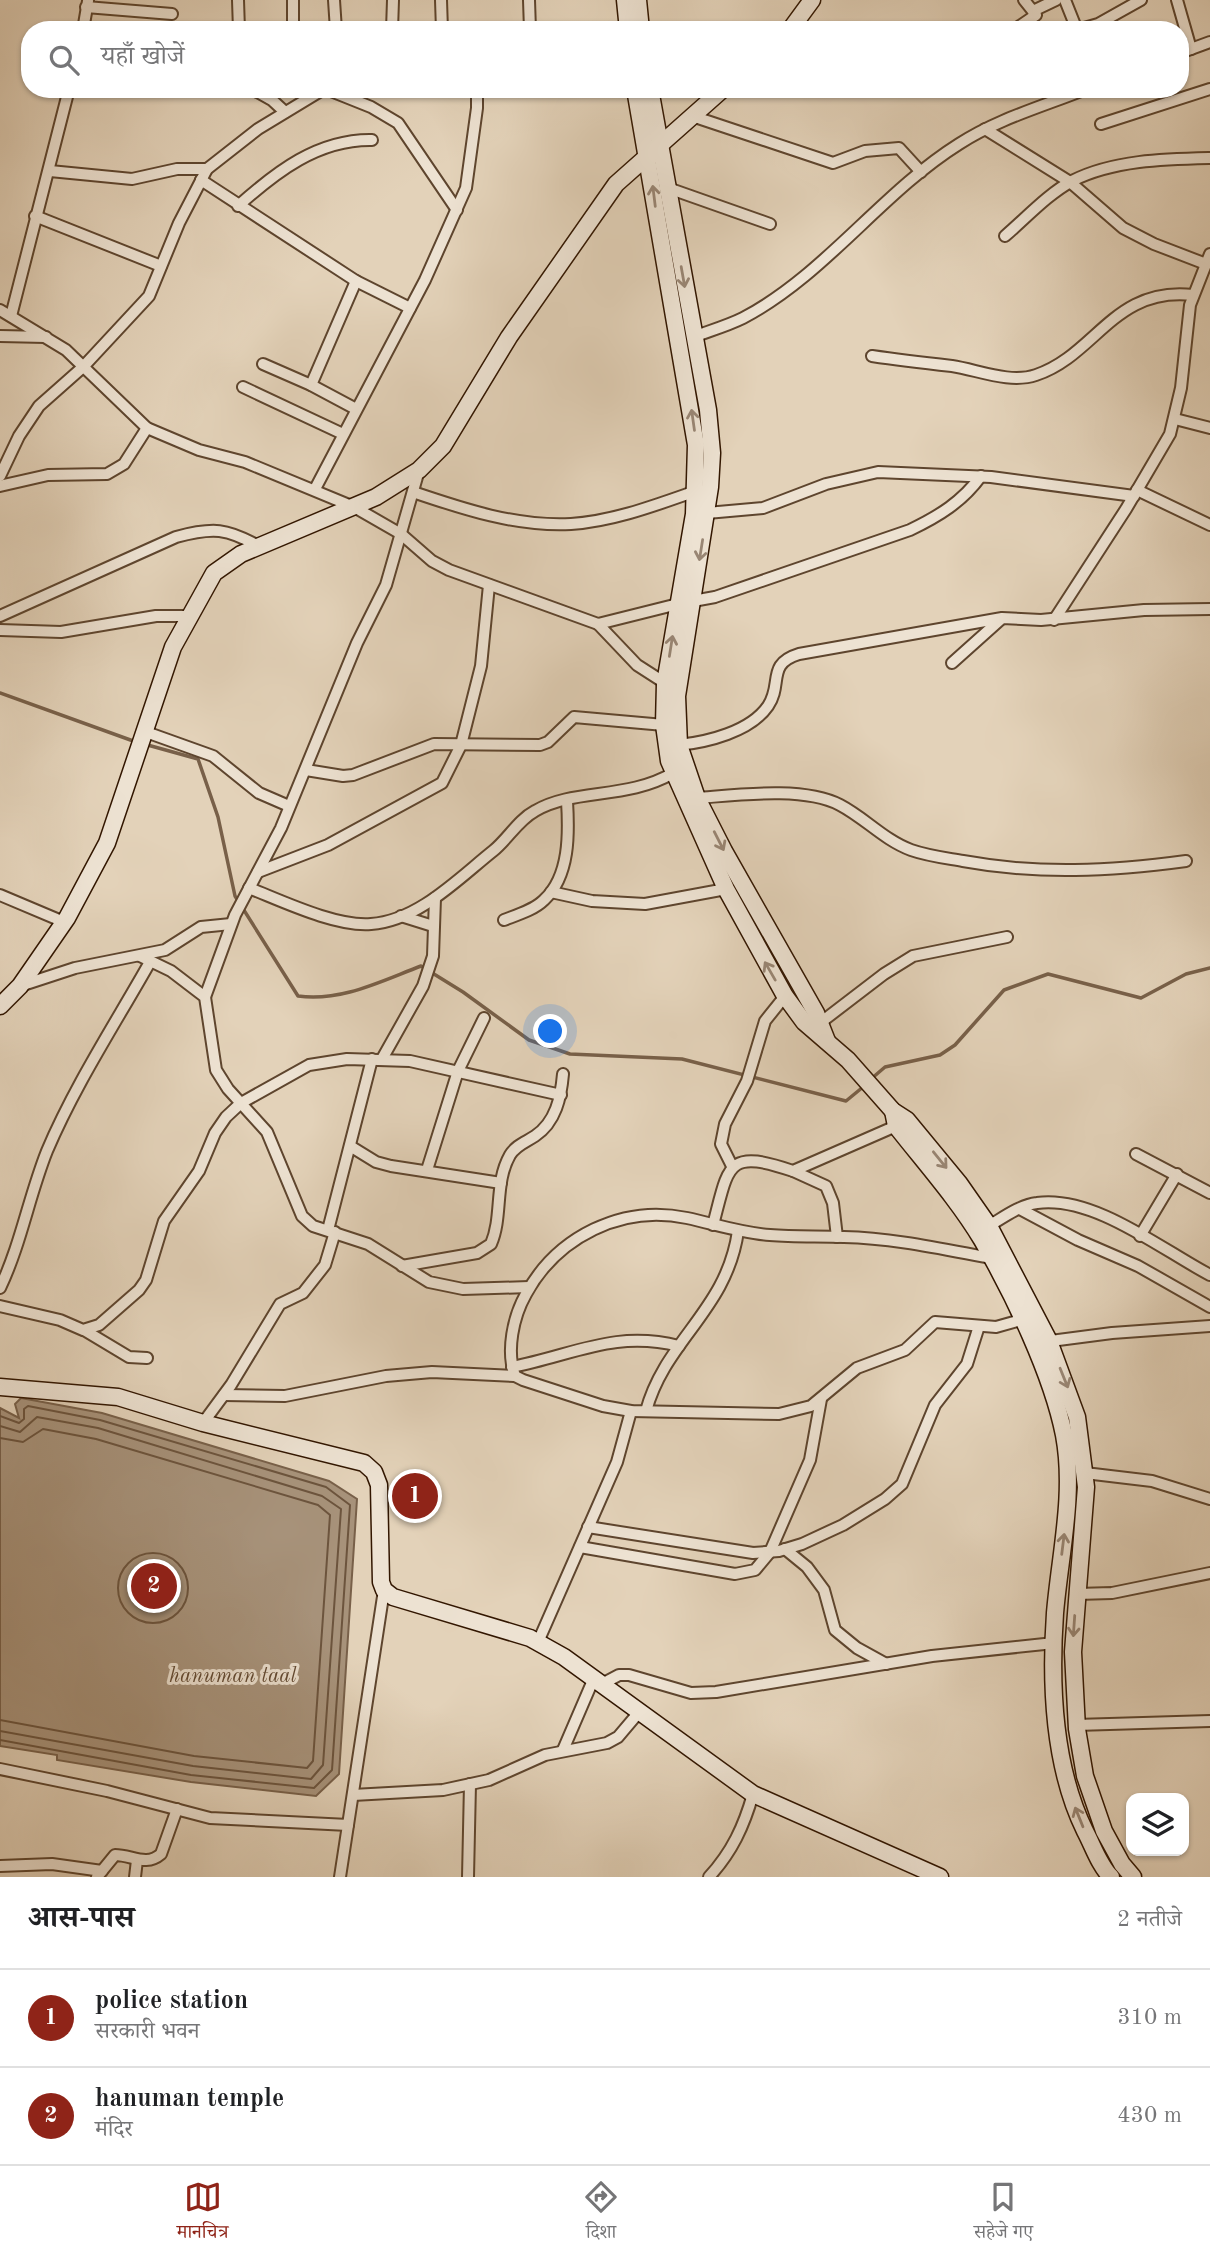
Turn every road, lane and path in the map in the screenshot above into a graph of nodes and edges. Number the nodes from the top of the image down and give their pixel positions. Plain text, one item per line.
1 (237, 0) edge
2 (293, 0) edge
3 (334, 0) edge
4 (393, 0) edge
5 (441, 0) edge
6 (528, 0) edge
7 (625, 0) edge
8 (638, 0) edge
9 (813, 0) edge
10 (1024, 0) edge
11 (1056, 0) edge
12 (1065, 0) edge
13 (1141, 0) edge
14 (1177, 0) edge
15 (87, 3) edge
16 (1032, 11) junction
17 (172, 14) dead end
18 (84, 21) edge
19 (238, 21) edge
20 (293, 21) edge
21 (335, 21) edge
22 (392, 21) edge
23 (442, 21) edge
24 (529, 21) edge
25 (627, 21) edge
26 (640, 21) edge
27 (797, 21) edge
28 (1027, 21) edge
29 (1073, 21) edge
30 (1103, 21) edge
31 (1181, 21) edge
32 (1210, 42) edge
33 (1189, 50) edge
34 (1210, 89) edge
35 (1189, 96) edge
36 (67, 98) edge
37 (268, 98) edge
38 (297, 98) edge
39 (348, 98) edge
40 (476, 98) edge
41 (638, 98) edge
42 (650, 98) edge
43 (713, 98) edge
44 (1063, 98) edge
45 (1182, 98) edge
46 (285, 112) junction
47 (692, 116) junction
48 (1101, 124) dead end
49 (985, 129) junction
50 (372, 140) dead end
51 (653, 149) junction
52 (1210, 158) edge
53 (208, 169) junction
54 (50, 171) junction
55 (921, 172) junction
56 (201, 180) junction
57 (1070, 182) junction
58 (668, 188) junction
59 (238, 206) junction
60 (457, 210) junction
61 (35, 216) junction
62 (770, 224) dead end
63 (1005, 236) dead end
64 (1208, 259) edge
65 (161, 266) junction
66 (356, 281) junction
67 (1193, 295) junction
68 (410, 308) junction
69 (0, 310) edge
70 (11, 316) junction
71 (0, 336) edge
72 (48, 337) junction
73 (693, 337) junction
74 (872, 356) dead end
75 (263, 364) dead end
76 (83, 368) junction
77 (312, 385) junction
78 (243, 387) dead end
79 (356, 409) junction
80 (1175, 419) junction
81 (1210, 428) edge
82 (147, 429) junction
83 (343, 434) junction
84 (419, 470) junction
85 (0, 476) edge
86 (981, 476) junction
87 (0, 486) edge
88 (316, 489) junction
89 (696, 491) junction
90 (413, 492) junction
91 (1135, 493) junction
92 (354, 507) junction
93 (707, 513) junction
94 (1210, 525) edge
95 (401, 534) junction
96 (260, 547) junction
97 (489, 584) junction
98 (686, 603) junction
99 (1210, 609) edge
100 (0, 616) edge
101 (190, 616) junction
102 (1002, 618) junction
103 (1054, 620) junction
104 (598, 624) junction
105 (0, 631) edge
106 (952, 663) dead end
107 (665, 683) junction
108 (664, 725) junction
109 (144, 736) junction
110 (461, 745) junction
111 (679, 745) junction
112 (306, 770) junction
113 (673, 773) junction
114 (697, 798) junction
115 (567, 801) junction
116 (289, 806) junction
117 (1186, 861) dead end
118 (258, 872) junction
119 (726, 889) junction
120 (248, 890) junction
121 (551, 892) junction
122 (0, 895) edge
123 (435, 898) junction
124 (401, 916) junction
125 (233, 919) junction
126 (505, 920) dead end
127 (64, 922) junction
128 (433, 926) junction
129 (1007, 937) dead end
130 (145, 959) junction
131 (20, 986) junction
132 (785, 996) junction
133 (205, 997) junction
134 (0, 1006) edge
135 (484, 1017) dead end
136 (820, 1023) junction
137 (827, 1043) junction
138 (377, 1059) junction
139 (458, 1071) junction
140 (563, 1074) dead end
141 (561, 1095) junction
142 (241, 1103) junction
143 (894, 1119) junction
144 (350, 1146) junction
145 (1136, 1154) dead end
146 (732, 1166) junction
147 (427, 1170) junction
148 (793, 1171) junction
149 (1177, 1174) junction
150 (501, 1183) junction
151 (1210, 1193) edge
152 (1020, 1209) junction
153 (713, 1225) junction
154 (989, 1226) junction
155 (331, 1231) junction
156 (738, 1231) junction
157 (1140, 1236) junction
158 (837, 1237) junction
159 (991, 1258) junction
160 (402, 1266) junction
161 (1210, 1275) edge
162 (529, 1287) junction
163 (0, 1288) edge
164 (0, 1306) edge
165 (1210, 1307) edge
166 (1021, 1320) junction
167 (979, 1326) junction
168 (1210, 1326) edge
169 (83, 1330) junction
170 (1041, 1343) junction
171 (679, 1346) junction
172 (147, 1358) dead end
173 (514, 1371) junction
174 (0, 1387) edge
175 (224, 1395) junction
176 (821, 1399) junction
177 (631, 1411) junction
178 (646, 1411) junction
179 (203, 1423) junction
180 (1085, 1473) junction
181 (1210, 1499) edge
182 (589, 1527) junction
183 (580, 1547) junction
184 (785, 1549) junction
185 (770, 1552) junction
186 (1210, 1573) edge
187 (384, 1590) junction
188 (1077, 1594) junction
189 (538, 1642) junction
190 (1055, 1643) junction
191 (886, 1664) junction
192 (596, 1680) junction
193 (640, 1712) junction
194 (1210, 1721) edge
195 (1076, 1725) junction
196 (563, 1750) junction
197 (0, 1769) edge
198 (470, 1784) junction
199 (753, 1794) junction
200 (353, 1795) junction
201 (177, 1809) junction
202 (348, 1825) junction
203 (137, 1860) junction
204 (0, 1866) edge
205 (100, 1874) edge
206 (135, 1877) edge
207 (340, 1877) edge
208 (468, 1877) edge
209 (709, 1877) edge
210 (940, 1877) edge
211 (1111, 1877) edge
212 (1133, 1877) edge

1 - 19 street
2 - 20 street
3 - 21 street
4 - 22 street
5 - 23 street
6 - 24 street
7 - 25 street
8 - 26 street
9 - 27 street
10 - 16 street
11 - 16 street
12 - 29 street
13 - 30 street
14 - 31 street
15 - 17 street
15 - 18 street
16 - 28 street
32 - 33 street
34 - 35 street
36 - 54 street
37 - 46 street
38 - 46 street
39 - 60 street
40 - 60 street
41 - 51 street
42 - 51 street
43 - 47 street
44 - 49 street
45 - 48 street
46 - 53 street
47 - 51 street
47 - 55 street
49 - 55 street
49 - 57 street
50 - 59 street
51 - 58 street
51 - 84 street
89 -> 51 street
52 - 57 street
53 - 54 street
53 - 56 street
54 - 61 street
55 - 73 street
56 - 59 street
56 - 65 street
57 - 63 street
57 - 64 street
58 - 62 street
58 -> 73 street
59 - 66 street
60 - 68 street
61 - 65 street
61 - 70 street
64 - 67 street
65 - 76 street
66 - 68 street
66 - 77 street
67 - 74 street
67 - 80 street
68 - 79 street
69 - 70 street
70 - 72 street
71 - 72 street
72 - 76 street
73 - 93 street
75 - 77 street
76 - 82 street
76 - 85 street
77 - 79 street
78 - 83 street
79 - 83 street
80 - 81 street
80 - 91 street
82 - 87 street
82 - 88 street
83 - 88 street
84 - 90 street
84 - 92 street
86 - 91 street
86 - 93 street
86 - 98 street
88 - 92 street
89 - 90 street
89 - 98 street
90 - 95 street
91 - 94 street
91 - 103 street
92 - 95 street
92 - 96 street
93 -> 98 street
95 - 97 street
95 - 112 street
96 - 100 street
96 - 101 street
97 - 104 street
97 - 110 street
98 - 104 street
107 -> 98 street
98 - 111 street
99 - 103 street
101 - 105 street
101 - 109 street
102 - 103 street
102 - 106 street
102 - 111 street
104 - 107 street
107 - 108 street
108 - 110 street
108 - 113 street
109 - 116 street
109 - 127 street
110 - 112 street
110 - 118 street
111 - 114 street
112 - 116 street
113 - 115 street
113 - 119 street
114 - 117 street
114 -> 136 street
115 - 121 street
115 - 123 street
116 - 118 street
118 - 120 street
119 - 121 street
132 -> 119 street
120 - 124 street
120 - 125 street
121 - 126 street
122 - 127 street
123 - 124 street
123 - 128 street
124 - 128 street
125 - 130 street
125 - 133 street
127 - 131 street
128 - 138 street
129 - 136 street
130 - 131 street
130 - 133 street
130 - 163 street
131 - 134 street
132 - 137 street
132 - 146 street
133 - 142 street
135 - 139 street
136 - 137 street
137 - 143 street
138 - 139 street
138 - 142 street
138 - 144 street
139 - 141 street
139 - 147 street
140 - 141 street
141 - 150 street
142 - 155 street
142 - 169 street
143 - 148 street
143 -> 154 street
143 - 159 street
144 - 147 street
144 - 155 street
145 - 149 street
146 - 148 street
146 - 153 street
147 - 150 street
148 - 158 street
149 - 151 street
149 - 157 street
150 - 160 street
152 - 154 street
152 - 157 street
152 - 165 street
153 - 156 street
153 - 162 street
154 - 170 street
155 - 160 street
155 - 175 street
156 - 158 street
156 - 171 street
157 - 161 street
158 - 159 street
159 - 166 street
160 - 162 street
162 - 173 street
164 - 169 street
166 - 167 street
166 - 170 street
167 - 176 street
167 - 184 street
168 - 170 street
169 - 172 street
170 -> 180 street
190 -> 170 street
171 - 173 street
171 - 178 street
173 - 175 street
173 - 177 street
174 - 179 street
175 - 179 street
176 - 178 street
176 - 185 street
177 - 178 street
177 - 182 street
179 - 187 street
180 - 181 street
180 - 188 street
182 - 183 street
182 - 185 street
183 - 185 street
183 - 189 street
184 - 185 street
184 - 191 street
186 - 188 street
187 - 189 street
187 - 200 street
188 -> 195 street
189 - 192 street
190 - 191 street
211 -> 190 street
191 - 192 street
192 - 193 street
192 - 196 street
193 - 196 street
193 - 199 street
194 - 195 street
195 - 212 street
196 - 198 street
197 - 201 street
198 - 200 street
198 - 208 street
199 - 209 street
199 - 210 street
200 - 202 street
201 - 202 street
201 - 203 street
202 - 207 street
203 - 205 street
203 - 206 street
204 - 205 street

